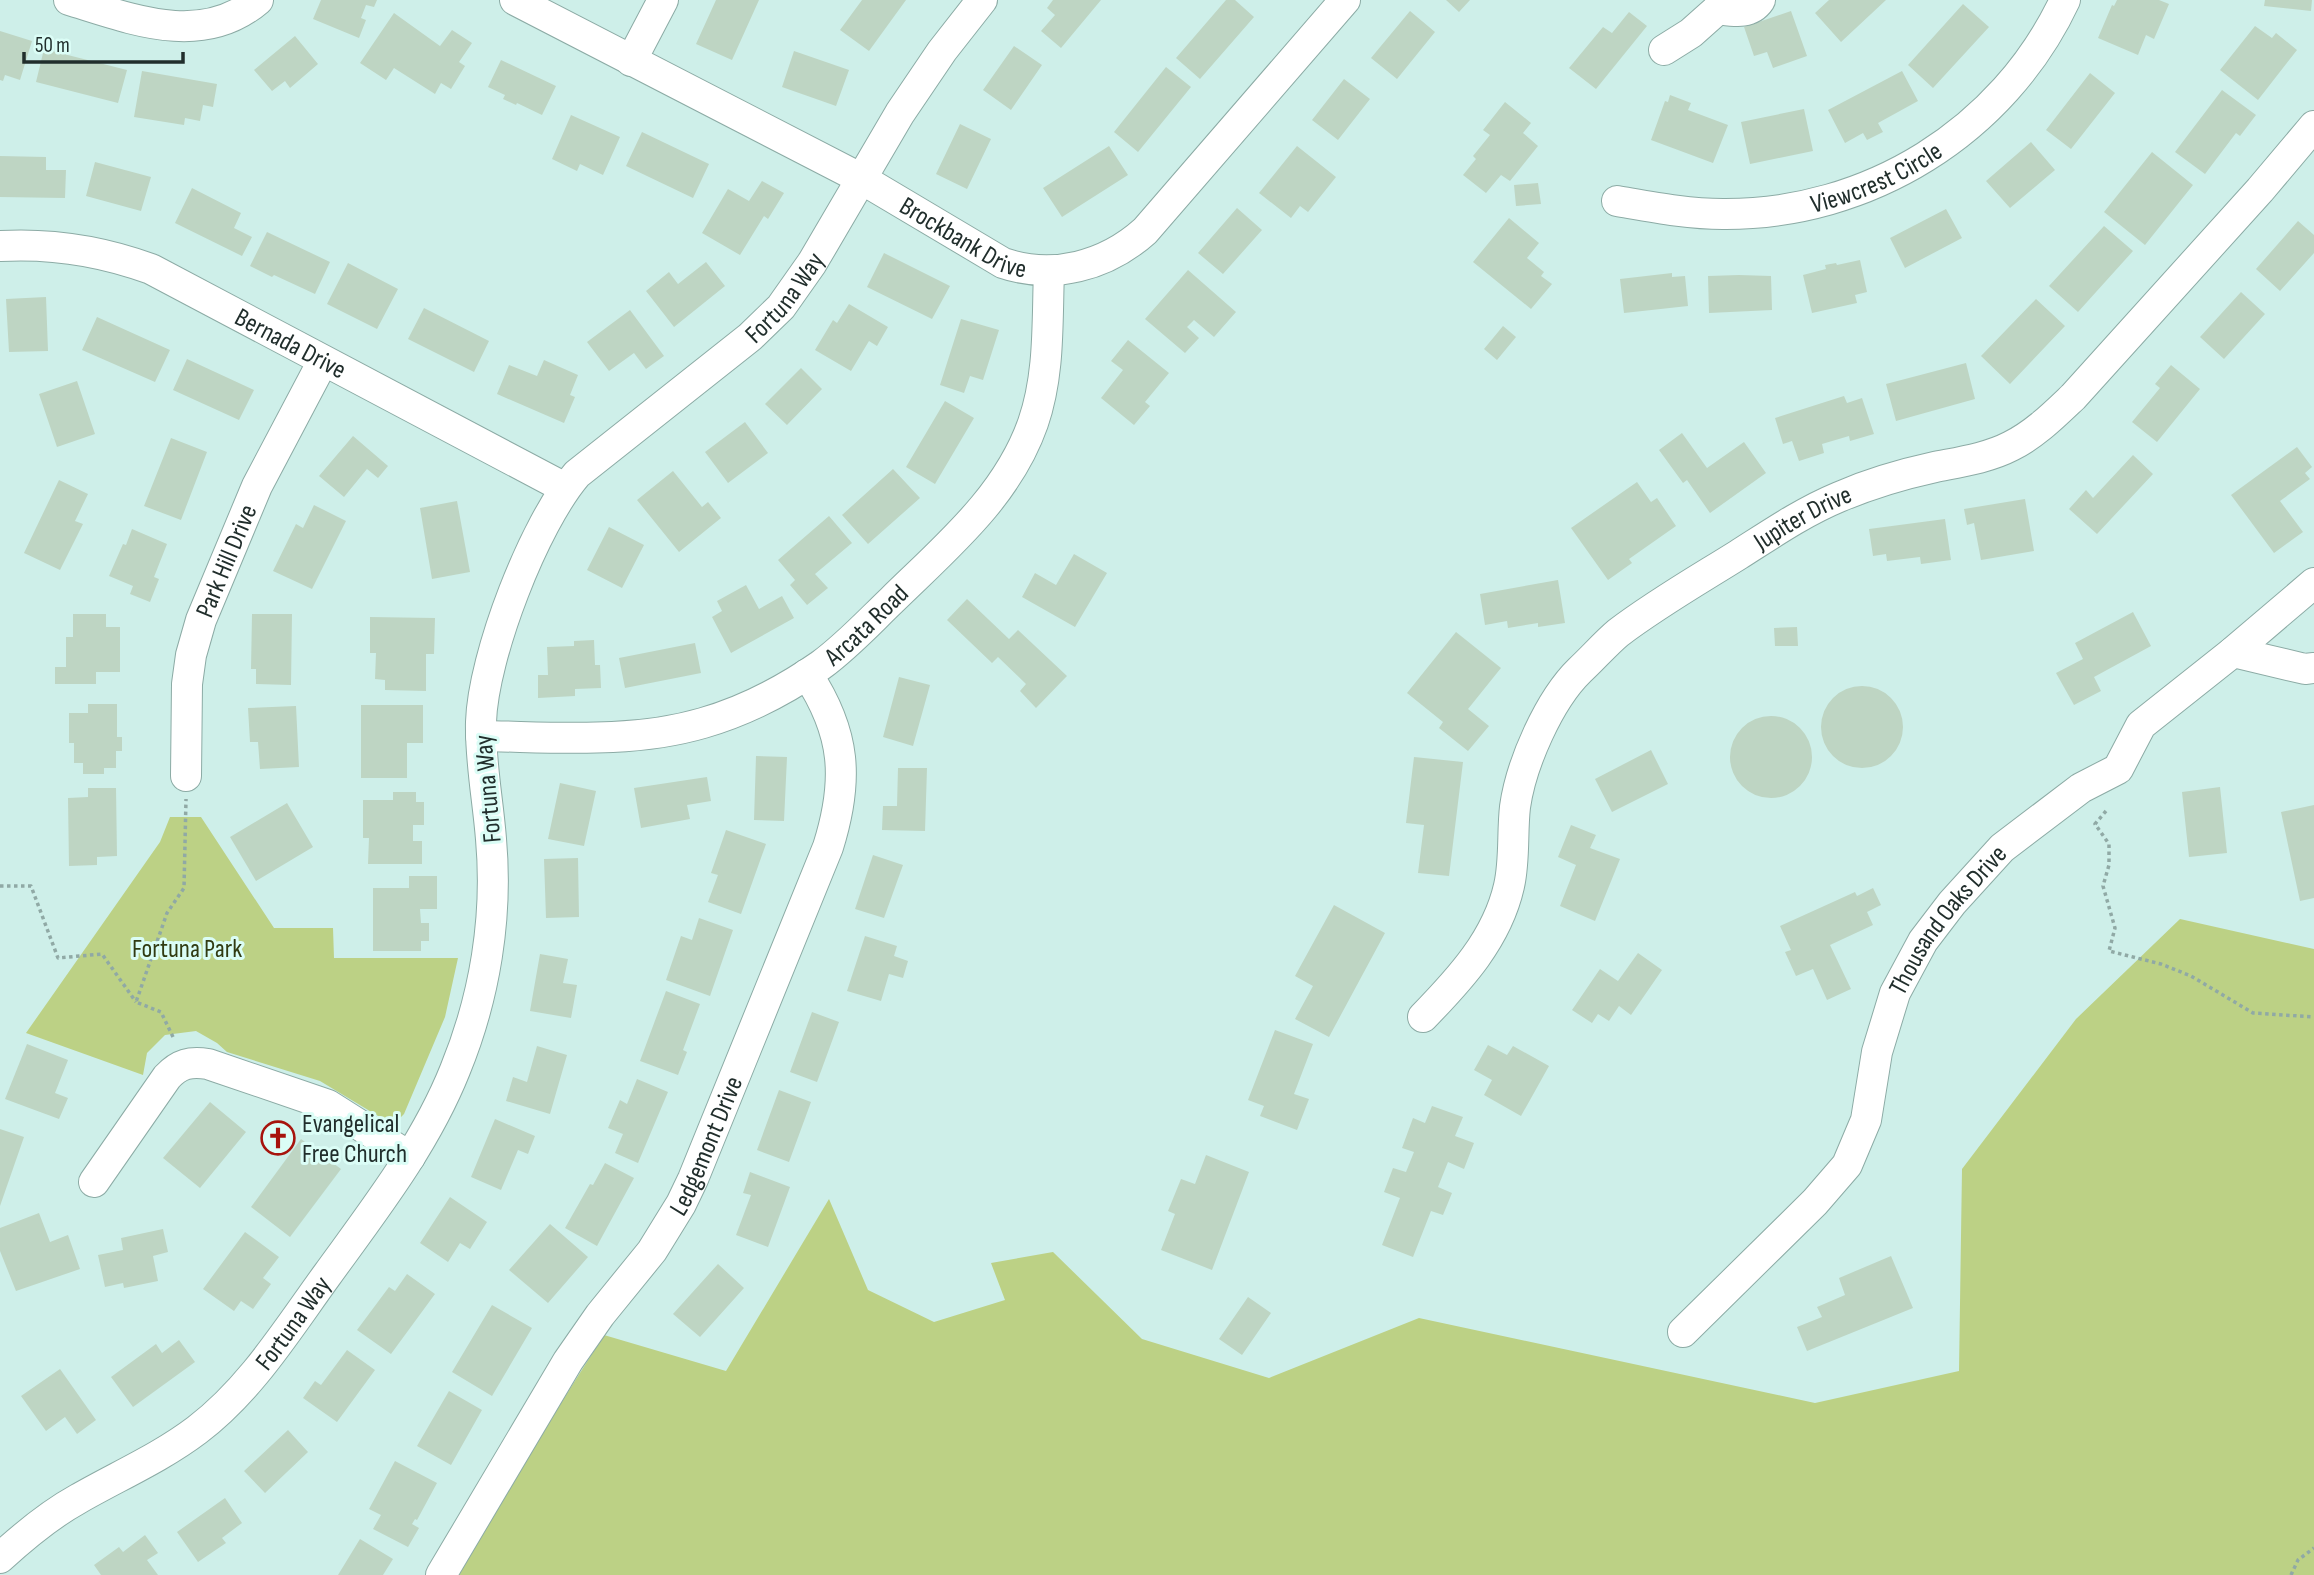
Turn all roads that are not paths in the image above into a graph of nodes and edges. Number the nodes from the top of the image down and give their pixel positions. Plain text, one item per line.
1 (69, 0) edge
2 (258, 0) edge
3 (515, 0) edge
4 (663, 0) edge
5 (982, 0) edge
6 (1345, 0) edge
7 (1759, 0) edge
8 (2065, 0) edge
9 (1723, 5) edge
10 (1664, 50) dead end
11 (631, 61) junction
12 (2314, 126) edge
13 (860, 178) junction
14 (1617, 201) dead end
15 (0, 246) edge
16 (1049, 271) junction
17 (323, 361) junction
18 (565, 488) junction
19 (2314, 583) edge
20 (2233, 652) junction
21 (2314, 668) edge
22 (807, 674) junction
23 (481, 736) junction
24 (186, 776) road end
25 (1423, 1017) dead end
26 (410, 1157) junction
27 (94, 1182) dead end
28 (1683, 1332) dead end
29 (0, 1558) edge
30 (441, 1575) edge

1 - 2 street
3 - 11 street, Brockbank Drive
4 - 11 street
5 - 13 street, Fortuna Way
6 - 16 street, Brockbank Drive
7 - 9 street
8 - 14 street, Viewcrest Circle
9 - 10 street
11 - 13 street, Brockbank Drive
12 - 25 street, Jupiter Drive
13 - 16 street, Brockbank Drive
13 - 18 street, Fortuna Way
15 - 17 street, Bernada Drive
16 - 22 street, Arcata Road
17 - 18 street, Bernada Drive
17 - 24 street, Park Hill Drive
18 - 23 street, Fortuna Way
19 - 20 street, Thousand Oaks Drive
20 - 21 street
20 - 28 street, Thousand Oaks Drive
22 - 23 street, Arcata Road
22 - 30 street, Ledgemont Drive
23 - 26 street, Fortuna Way
26 - 27 street
26 - 29 street, Fortuna Way

